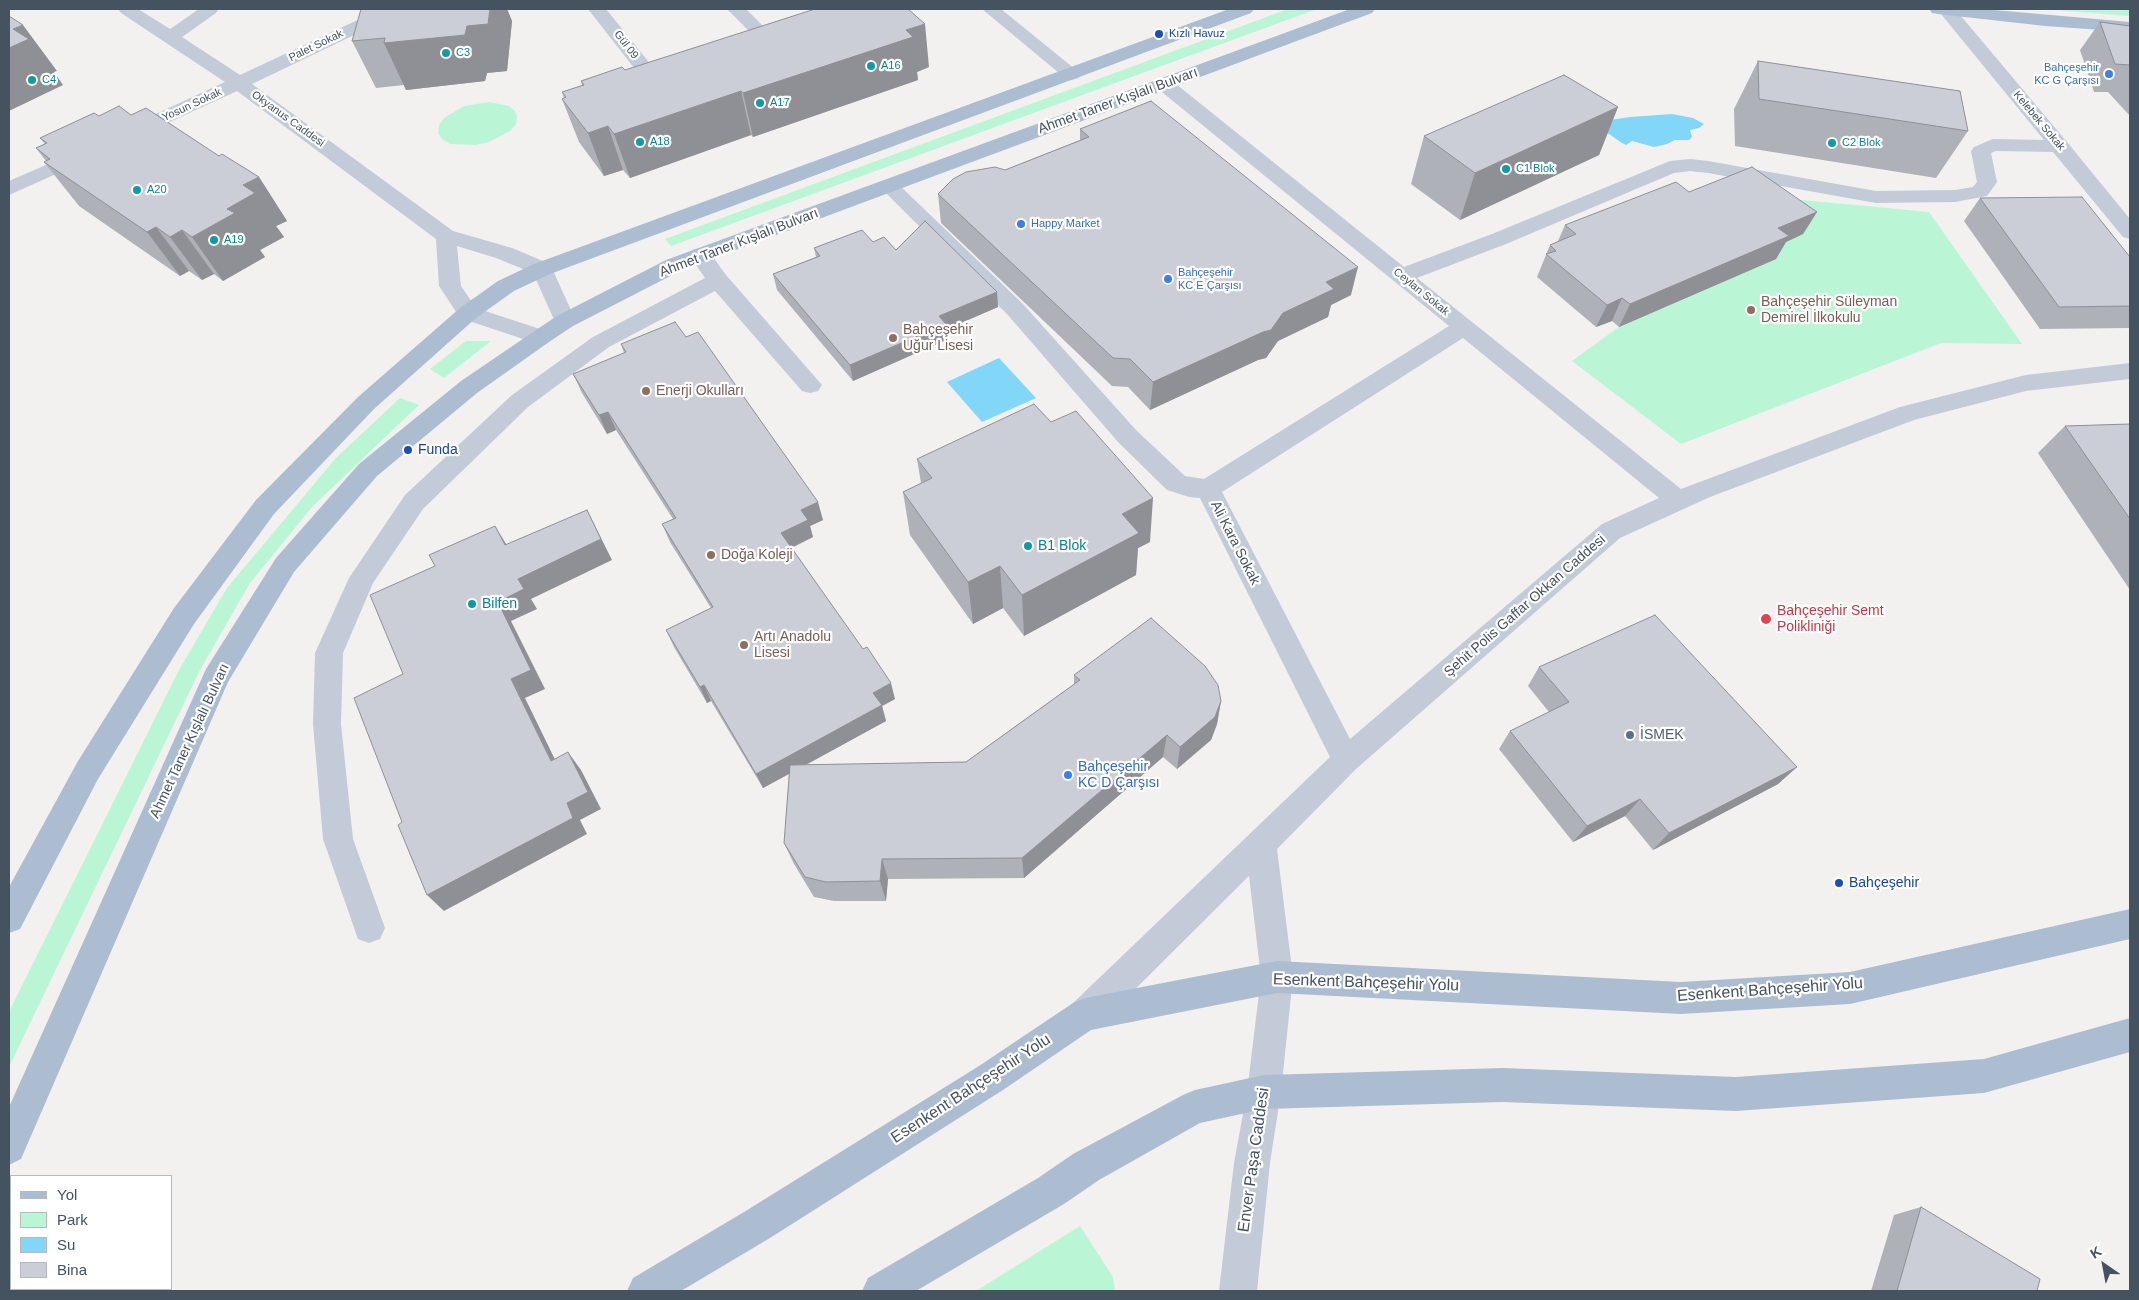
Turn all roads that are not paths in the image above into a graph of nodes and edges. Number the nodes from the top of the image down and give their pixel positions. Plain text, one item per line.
1 (127, 9) edge
2 (210, 9) edge
3 (394, 9) edge
4 (597, 9) edge
5 (736, 9) edge
6 (991, 9) edge
7 (1245, 9) edge
8 (1366, 9) edge
9 (1942, 9) edge
10 (2130, 27) edge
11 (784, 32) edge
12 (171, 37) junction
13 (766, 38) junction
14 (749, 45) edge
15 (687, 66) edge
16 (1072, 74) junction
17 (239, 84) junction
18 (1164, 84) junction
19 (115, 140) edge
20 (2060, 146) junction
21 (98, 148) edge
22 (889, 186) junction
23 (9, 189) edge
24 (2130, 232) edge
25 (446, 236) junction
26 (700, 255) junction
27 (542, 269) junction
28 (1401, 276) junction
29 (718, 280) junction
30 (468, 313) junction
31 (565, 321) junction
32 (1464, 326) junction
33 (541, 337) junction
34 (2130, 371) edge
35 (810, 385) dead end
36 (1208, 488) junction
37 (1679, 501) junction
38 (1346, 760) junction
39 (1261, 844) junction
40 (9, 918) edge
41 (2130, 924) edge
42 (369, 928) dead end
43 (1276, 977) junction
44 (1085, 1016) junction
45 (2130, 1035) edge
46 (1264, 1092) junction
47 (9, 1147) edge
48 (646, 1291) edge
49 (882, 1291) edge
50 (1238, 1291) edge

1 - 12 street, Okyanus Caddesi
2 - 12 street
3 - 17 street, Palet Sokak
4 - 15 street, Gül 09
5 - 13 street
6 - 16 street
7 - 16 main road
8 - 18 main road, Ahmet Taner Kışlalı Bulvarı
9 - 10 main road
9 - 20 street, Kelebek Sokak
11 - 13 street
12 - 17 street, Okyanus Caddesi
13 - 14 street
16 - 27 main road
17 - 19 street, Yosun Sokak
17 - 25 street, Okyanus Caddesi
18 - 22 main road, Ahmet Taner Kışlalı Bulvarı
18 - 28 street, Ceylan Sokak
20 - 24 street, Kelebek Sokak
20 - 28 street
21 - 23 street
22 - 26 main road, Ahmet Taner Kışlalı Bulvarı
22 - 36 street
25 - 27 street, Okyanus Caddesi
25 - 30 street
26 - 29 street
26 - 31 main road, Ahmet Taner Kışlalı Bulvarı
27 - 30 main road
27 - 31 street
28 - 32 street, Ceylan Sokak
29 - 35 street
29 - 42 street
30 - 33 street
30 - 40 main road
31 - 33 main road, Ahmet Taner Kışlalı Bulvarı
32 - 36 street, Ali Kara Sokak
32 - 37 street, Ceylan Sokak
33 - 47 main road, Ahmet Taner Kışlalı Bulvarı
34 - 37 street, Şehit Polis Gaffar Okkan Caddesi
36 - 38 street, Ali Kara Sokak
37 - 38 street, Şehit Polis Gaffar Okkan Caddesi
38 - 39 street, Şehit Polis Gaffar Okkan Caddesi
39 - 43 street
39 - 44 street, Şehit Polis Gaffar Okkan Caddesi
41 - 43 main road, Esenkent Bahçeşehir Yolu
43 - 44 main road, Esenkent Bahçeşehir Yolu
43 - 46 street, Enver Paşa Caddesi
44 - 48 main road, Esenkent Bahçeşehir Yolu
45 - 46 main road
46 - 49 main road
46 - 50 street, Enver Paşa Caddesi

